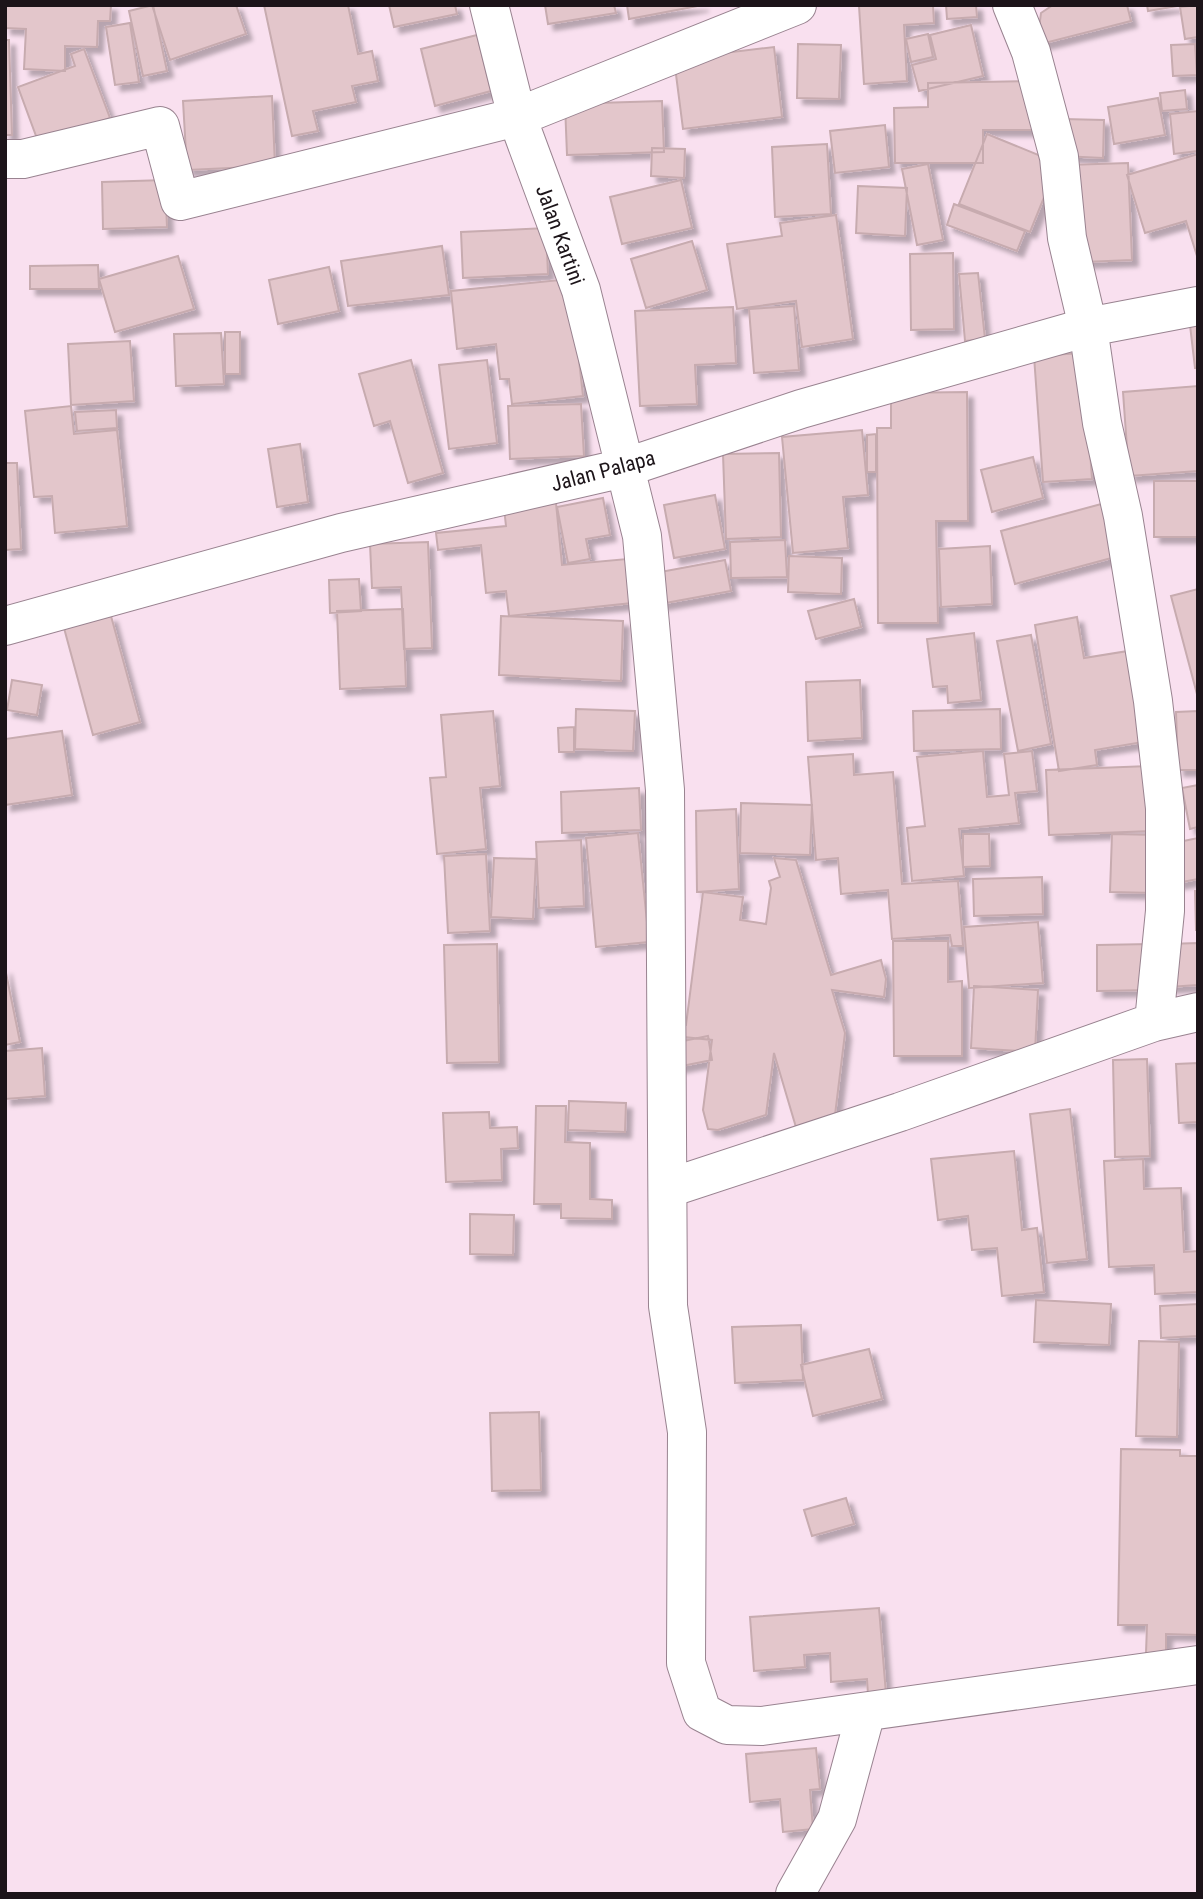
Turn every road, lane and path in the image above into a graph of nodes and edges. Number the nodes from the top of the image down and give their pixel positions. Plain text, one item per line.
1 (489, 5) edge
2 (797, 5) edge
3 (1012, 5) edge
4 (517, 117) junction
5 (5, 159) edge
6 (1198, 306) edge
7 (1088, 327) junction
8 (624, 468) junction
9 (5, 626) edge
10 (1198, 1012) edge
11 (1154, 1022) junction
12 (669, 1188) junction
13 (1198, 1665) edge
14 (866, 1712) junction
15 (795, 1894) edge

1 - 4 street, Jalan Kartini
2 - 4 street
3 - 7 street
4 - 5 street
4 - 8 street, Jalan Kartini
6 - 7 street, Jalan Palapa
7 - 8 street, Jalan Palapa
7 - 11 street
8 - 9 street, Jalan Palapa
8 - 12 street, Jalan Kartini
10 - 11 street
11 - 12 street
12 - 14 street, Jalan Kartini
13 - 14 street, Jalan Kartini
14 - 15 street

